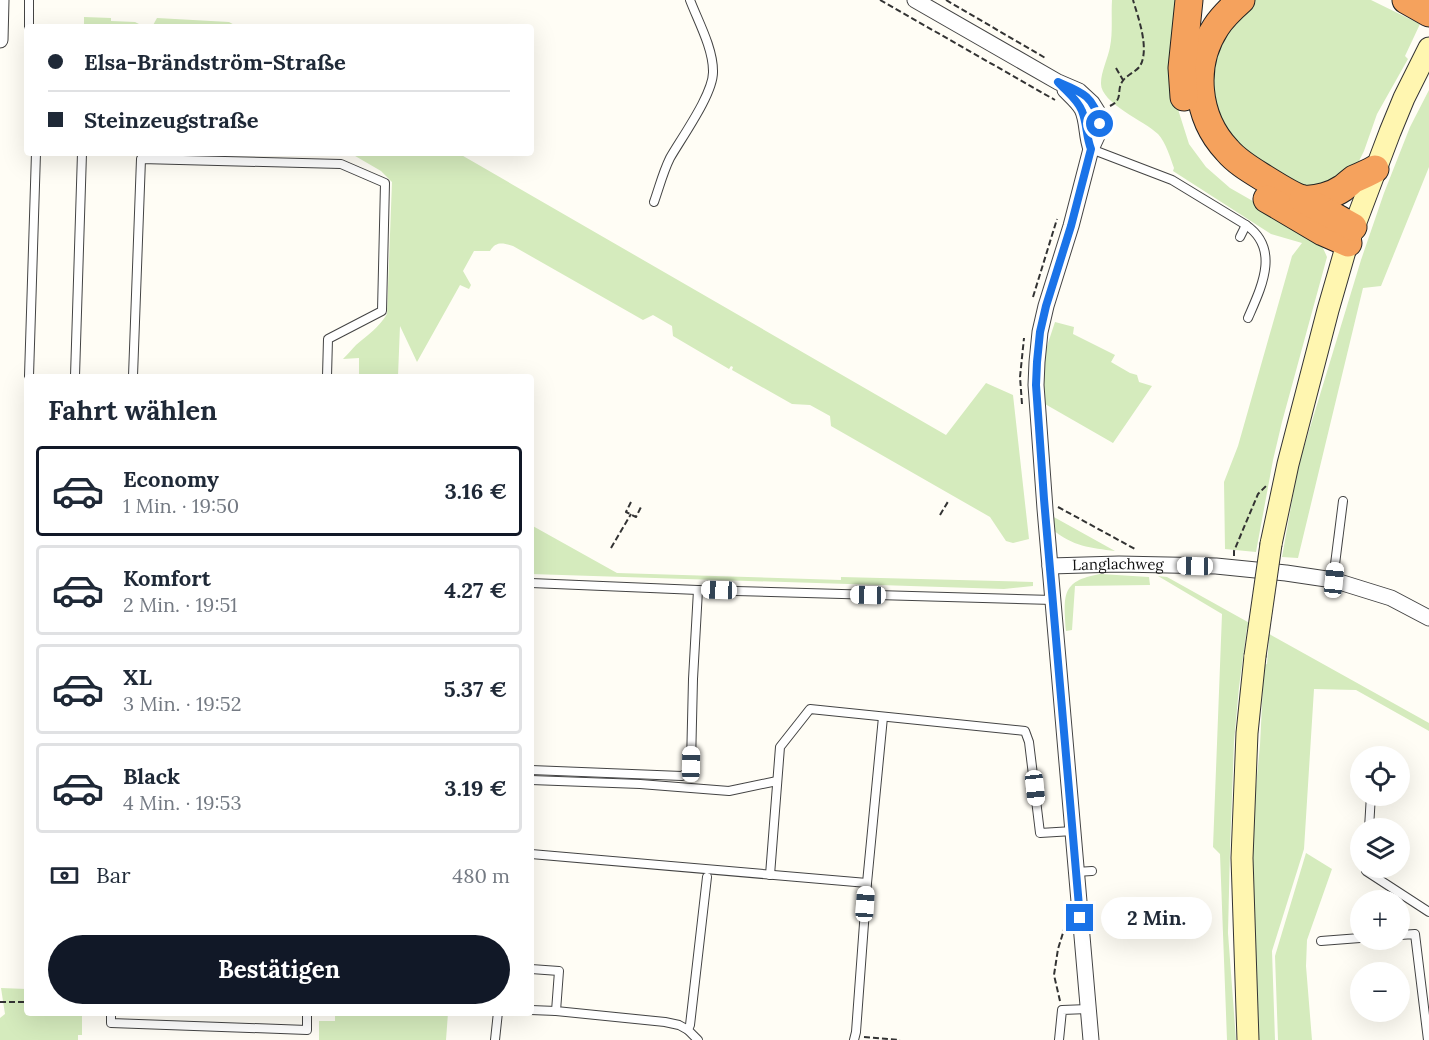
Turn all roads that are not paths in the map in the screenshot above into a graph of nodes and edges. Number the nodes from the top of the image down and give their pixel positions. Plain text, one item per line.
1 (2, 0) edge
2 (29, 0) edge
3 (690, 0) edge
4 (915, 0) edge
5 (1189, 0) edge
6 (1241, 0) edge
7 (29, 24) edge
8 (0, 40) edge
9 (1429, 48) edge
10 (1091, 149) junction
11 (36, 156) edge
12 (82, 156) edge
13 (1375, 169) junction
14 (1303, 199) junction
15 (654, 202) dead end
16 (1246, 225) junction
17 (1351, 235) junction
18 (1240, 237) dead end
19 (1248, 318) dead end
20 (29, 374) edge
21 (75, 374) edge
22 (133, 374) edge
23 (327, 374) edge
24 (1343, 501) dead end
25 (1050, 566) junction
26 (1334, 580) junction
27 (534, 584) edge
28 (698, 590) junction
29 (1053, 600) junction
30 (1429, 618) edge
31 (883, 717) junction
32 (534, 770) edge
33 (534, 780) edge
34 (777, 781) junction
35 (1073, 831) junction
36 (534, 854) edge
37 (1092, 871) dead end
38 (1076, 872) junction
39 (770, 875) junction
40 (707, 878) dead end
41 (1377, 878) edge
42 (867, 883) junction
43 (1429, 912) edge
44 (1410, 934) edge
45 (1350, 939) edge
46 (1321, 941) dead end
47 (534, 969) edge
48 (1088, 1009) junction
49 (534, 1010) edge
50 (556, 1011) junction
51 (111, 1016) edge
52 (307, 1016) edge
53 (498, 1016) edge
54 (688, 1029) junction
55 (854, 1038) edge
56 (495, 1040) edge
57 (698, 1040) edge
58 (1059, 1040) edge
59 (1091, 1040) edge
60 (1248, 1040) edge
61 (1428, 1040) edge

1 - 8 street
2 - 7 lane
3 - 15 lane
4 - 10 street
5 - 17 highway
6 - 14 highway
9 - 13 main road
10 - 16 lane
10 - 25 street
11 - 20 lane
12 - 21 lane
13 - 14 highway
13 - 17 main road
14 - 17 highway
16 - 18 lane
16 - 19 lane
17 - 60 main road, bridge
22 - 23 lane
24 - 26 lane
25 - 26 street, Langlachweg
25 - 29 street
26 - 30 street, Langlachweg
27 - 28 lane
28 - 29 lane
28 - 32 lane
29 - 35 street
31 - 34 lane
31 - 35 lane
31 - 42 lane
33 - 34 lane
34 - 39 lane
35 - 38 street
36 - 39 lane
37 - 38 lane
38 - 48 street
39 - 42 lane
40 - 54 lane
41 - 43 lane
42 - 55 lane
44 - 61 lane
45 - 46 lane
47 - 50 lane
48 - 58 lane
48 - 59 street
49 - 50 lane
50 - 54 lane
51 - 52 lane
53 - 56 lane
54 - 57 lane

